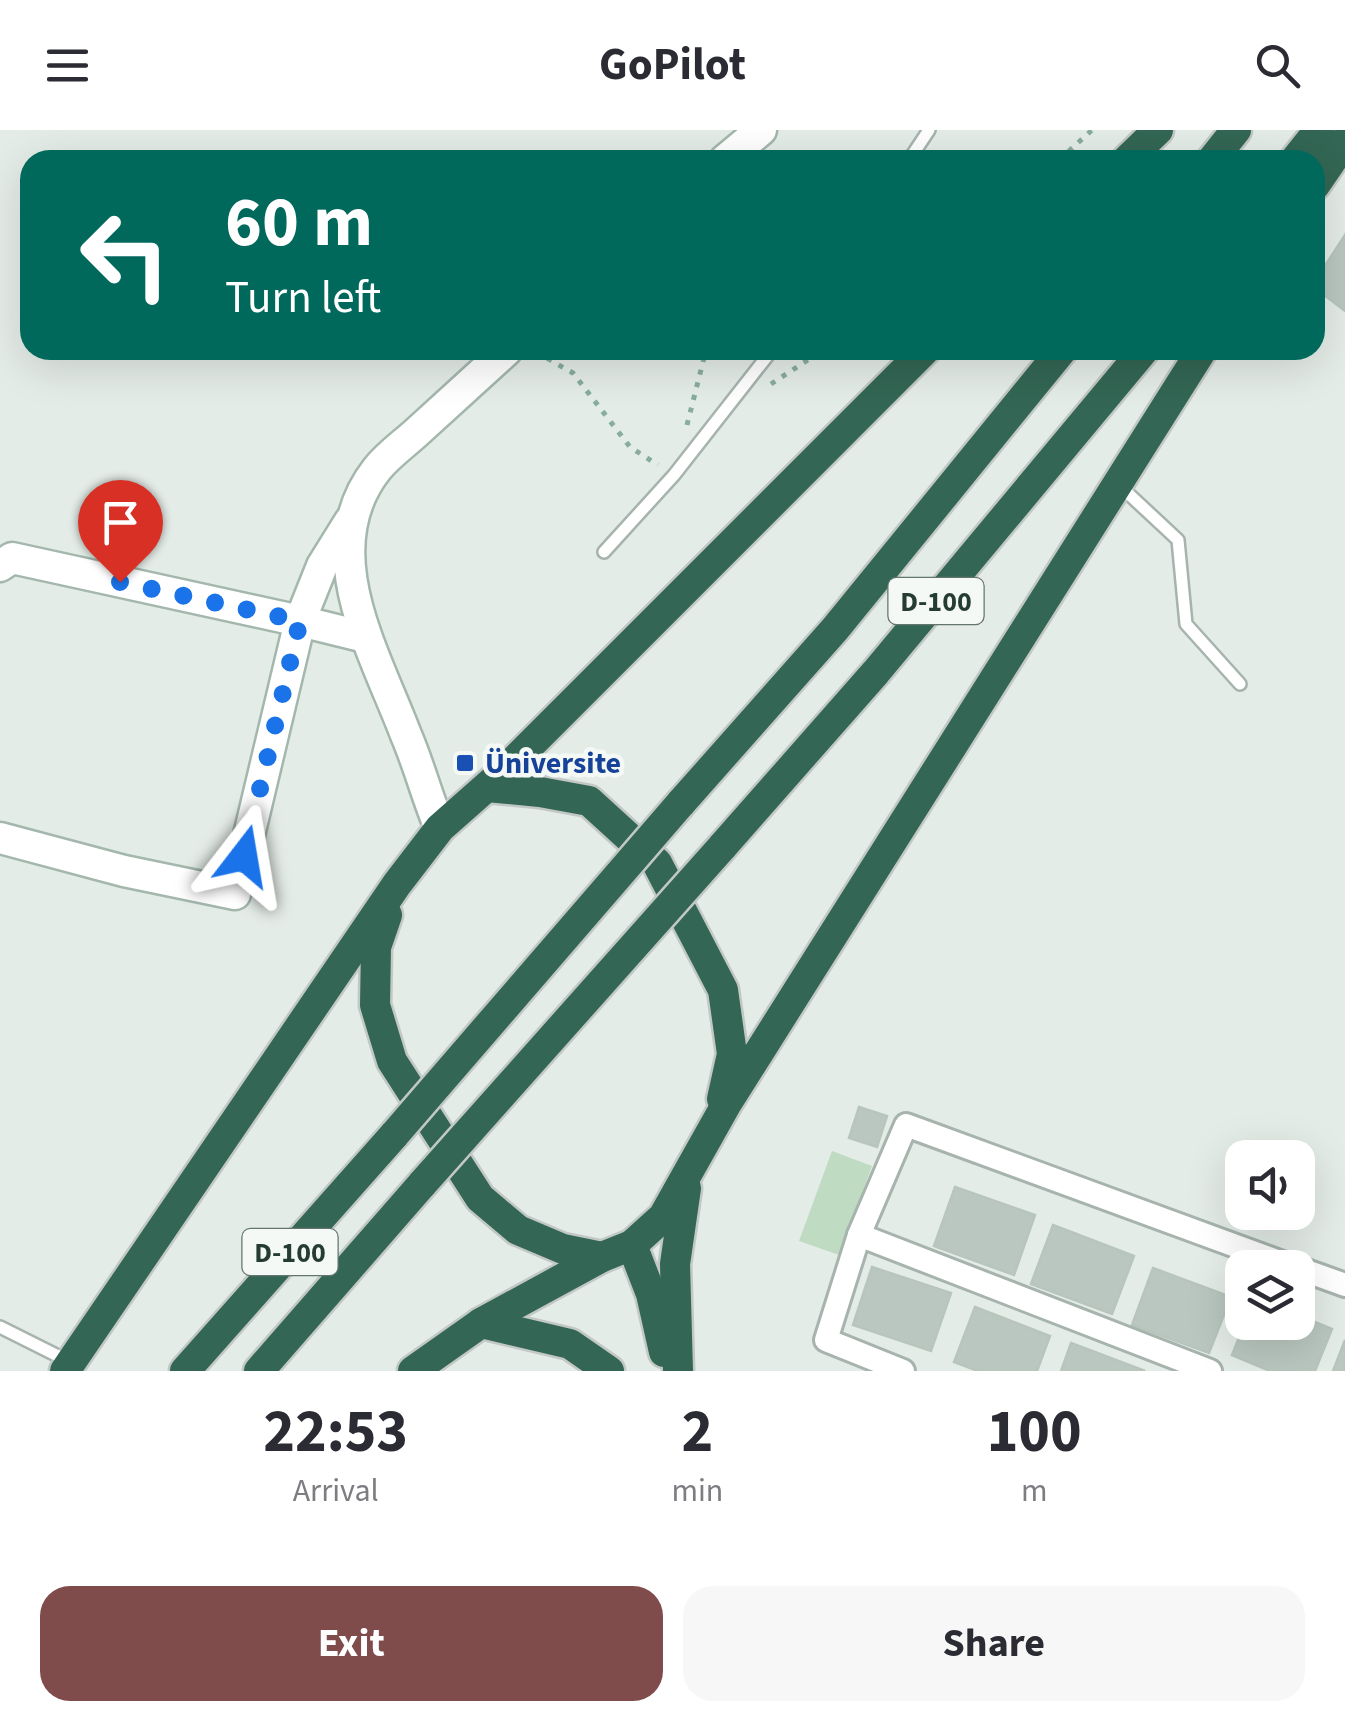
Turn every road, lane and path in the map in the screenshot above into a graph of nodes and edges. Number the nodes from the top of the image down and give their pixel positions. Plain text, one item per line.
1 (1092, 130) edge
2 (1158, 130) edge
3 (1236, 130) edge
4 (1319, 130) edge
5 (759, 131) edge
6 (1345, 142) edge
7 (737, 150) edge
8 (1070, 150) edge
9 (1137, 150) edge
10 (1220, 150) edge
11 (1303, 150) edge
12 (1325, 171) edge
13 (496, 360) edge
14 (552, 360) edge
15 (703, 360) edge
16 (764, 360) edge
17 (809, 360) edge
18 (915, 360) edge
19 (1054, 360) edge
20 (1136, 360) edge
21 (1196, 360) edge
22 (737, 395) junction
23 (674, 475) junction
24 (1118, 484) junction
25 (352, 519) junction
26 (604, 552) dead end
27 (0, 566) edge
28 (300, 621) junction
29 (365, 637) junction
30 (1240, 684) dead end
31 (487, 786) junction
32 (440, 828) junction
33 (0, 838) edge
34 (397, 884) junction
35 (718, 1122) junction
36 (688, 1176) junction
37 (859, 1235) junction
38 (632, 1245) junction
39 (1248, 1250) edge
40 (602, 1256) junction
41 (1315, 1274) edge
42 (1345, 1285) edge
43 (481, 1322) junction
44 (0, 1327) edge
45 (67, 1367) edge
46 (185, 1371) edge
47 (260, 1371) edge
48 (413, 1371) edge
49 (610, 1371) edge
50 (669, 1371) edge
51 (678, 1371) edge
52 (903, 1371) edge
53 (1210, 1371) edge

1 - 8 path
2 - 9 highway
3 - 10 highway
4 - 11 highway
5 - 7 street
6 - 12 highway
13 - 25 street
14 - 23 path
15 - 23 path
16 - 22 lane
17 - 22 path
18 - 31 highway
19 - 46 highway, D-100, bridge
20 - 47 highway, D-100, bridge
21 - 24 highway
22 - 23 lane
23 - 26 lane
24 - 30 lane
24 - 35 highway
25 - 28 street
25 - 29 street
27 - 28 street
28 - 29 street
28 - 33 street
29 - 32 street
31 - 32 highway
31 - 35 highway
32 - 34 highway
34 - 40 highway
34 - 45 highway
35 - 36 highway
36 - 38 highway
36 - 51 highway
37 - 39 street
37 - 52 street
37 - 53 street
38 - 40 highway
38 - 50 highway
40 - 43 highway
41 - 42 street
43 - 48 highway
43 - 49 highway
44 - 45 lane

